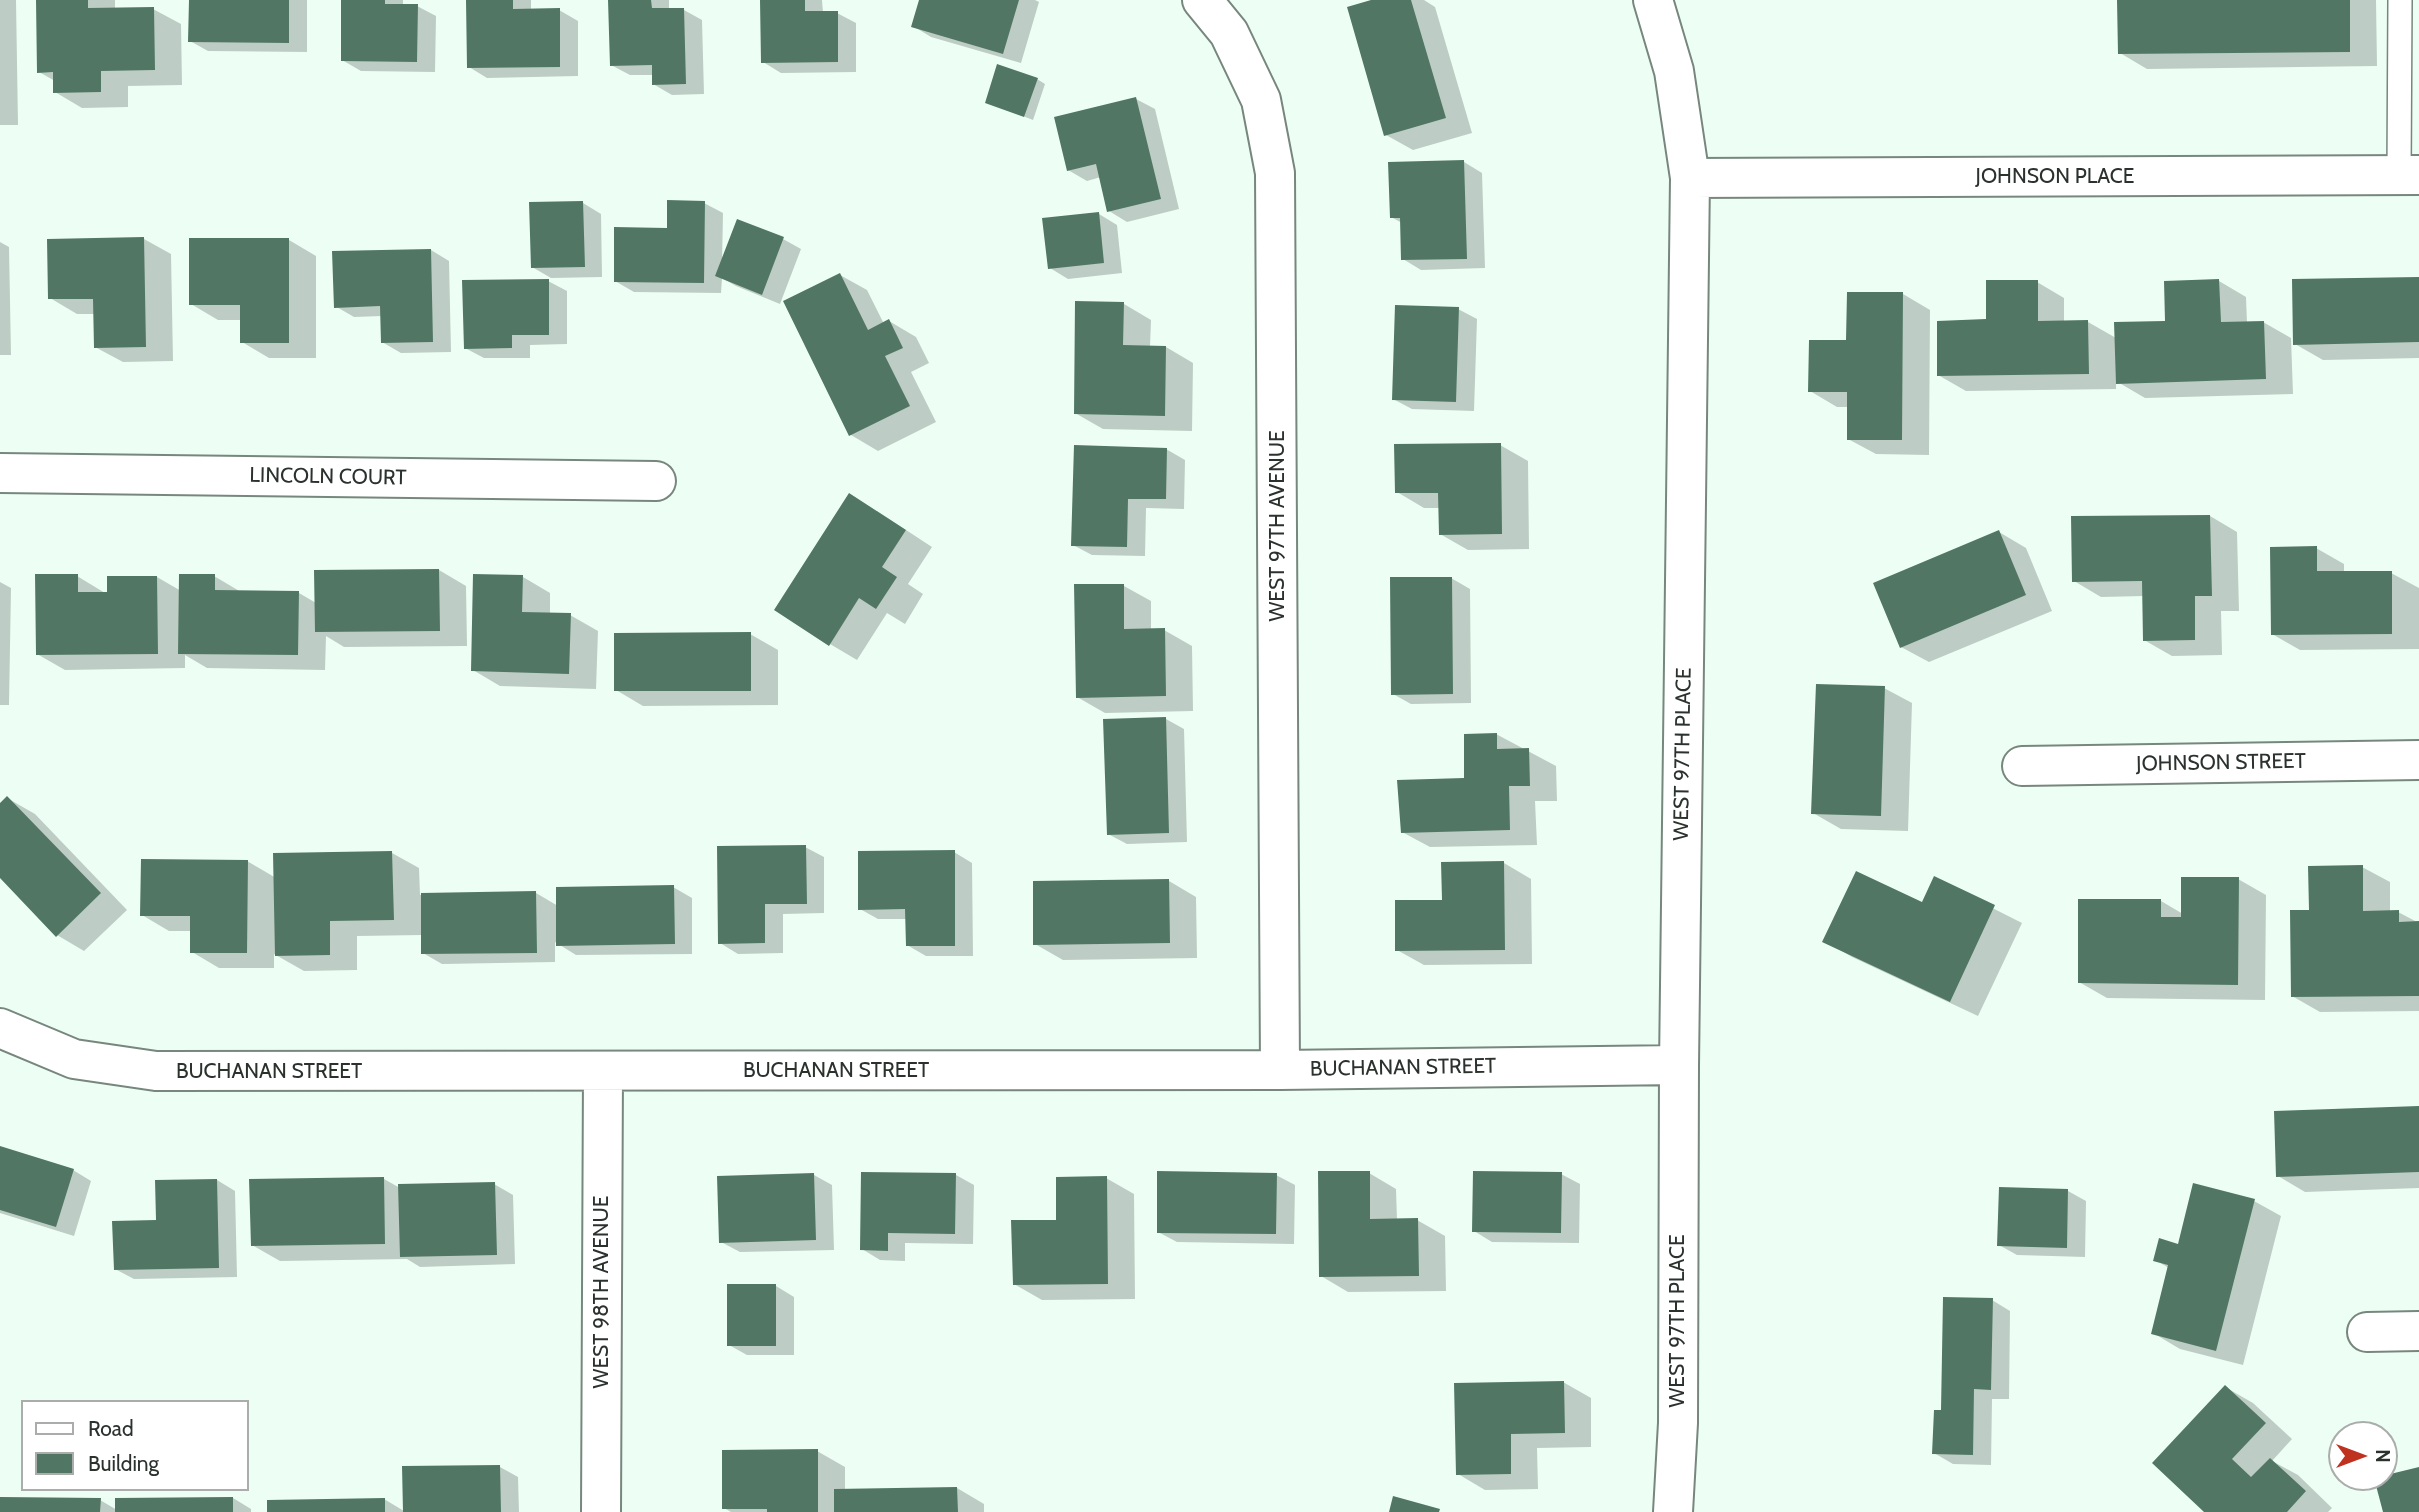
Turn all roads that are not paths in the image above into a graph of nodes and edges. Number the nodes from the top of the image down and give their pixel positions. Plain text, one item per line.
1 (1202, 0) edge
2 (1653, 0) edge
3 (2400, 0) edge
4 (2409, 175) edge
5 (1690, 178) junction
6 (0, 473) edge
7 (656, 481) dead end
8 (2419, 760) edge
9 (2022, 766) dead end
10 (0, 1028) edge
11 (1679, 1065) junction
12 (1280, 1070) junction
13 (603, 1072) junction
14 (2419, 1331) edge
15 (2367, 1332) dead end
16 (601, 1512) edge
17 (1673, 1512) edge

1 - 12 street, WEST 97TH AVENUE
2 - 5 street, WEST 97TH PLACE
3 - 4 lane
4 - 5 street, JOHNSON PLACE
5 - 11 street, WEST 97TH PLACE
6 - 7 street, LINCOLN COURT
8 - 9 street, JOHNSON STREET
10 - 13 street, BUCHANAN STREET
11 - 12 street, BUCHANAN STREET
11 - 17 street, WEST 97TH PLACE
12 - 13 street, BUCHANAN STREET
13 - 16 street, WEST 98TH AVENUE
14 - 15 street

